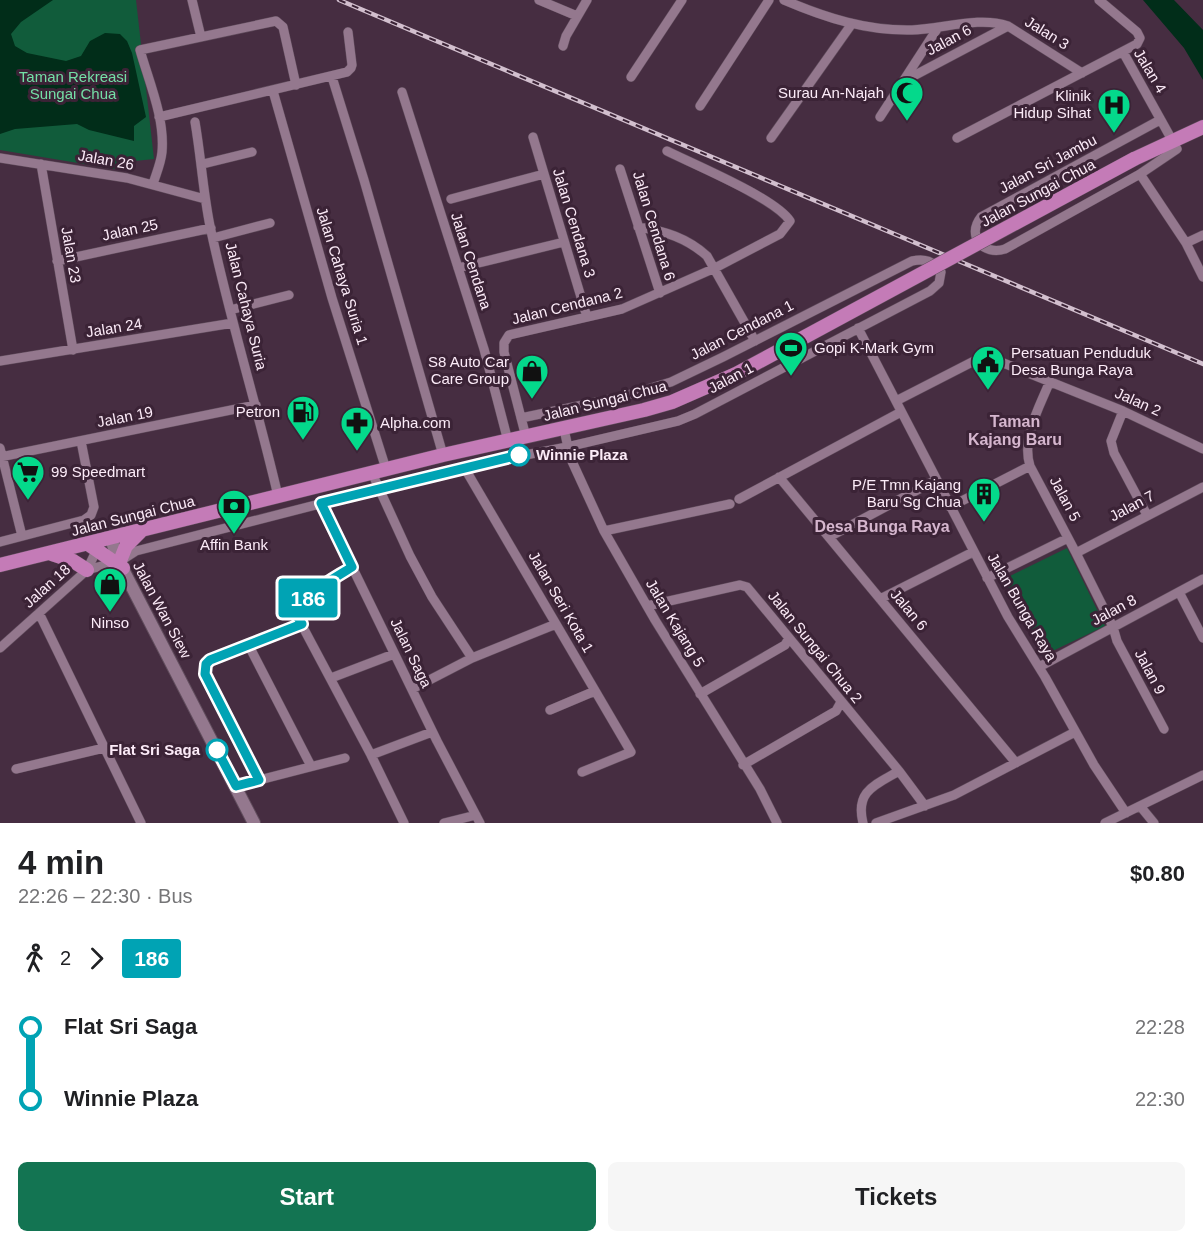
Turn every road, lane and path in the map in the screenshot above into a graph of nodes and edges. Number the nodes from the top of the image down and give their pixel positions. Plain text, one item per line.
1 (192, 0) edge
2 (539, 0) edge
3 (587, 0) edge
4 (682, 0) edge
5 (769, 0) edge
6 (786, 0) edge
7 (1099, 0) edge
8 (577, 16) junction
9 (851, 25) junction
10 (1008, 26) junction
11 (937, 29) junction
12 (348, 32) dead end
13 (201, 37) junction
14 (563, 46) dead end
15 (1124, 52) junction
16 (1082, 73) junction
17 (332, 77) junction
18 (631, 77) dead end
19 (904, 81) junction
20 (296, 86) junction
21 (273, 91) junction
22 (402, 92) dead end
23 (700, 106) dead end
24 (159, 117) junction
25 (880, 117) dead end
26 (1160, 120) junction
27 (195, 122) dead end
28 (1203, 127) edge
29 (533, 137) dead end
30 (771, 138) dead end
31 (957, 138) dead end
32 (1173, 141) junction
33 (667, 151) dead end
34 (252, 152) dead end
35 (0, 158) edge
36 (41, 164) junction
37 (203, 164) junction
38 (620, 169) dead end
39 (544, 174) junction
40 (1140, 174) junction
41 (153, 184) junction
42 (205, 199) junction
43 (451, 199) dead end
44 (270, 223) dead end
45 (638, 227) junction
46 (211, 228) junction
47 (1203, 235) edge
48 (213, 238) junction
49 (564, 242) junction
50 (1186, 243) junction
51 (57, 261) junction
52 (458, 268) junction
53 (715, 268) junction
54 (1203, 277) edge
55 (930, 291) joint
56 (660, 293) junction
57 (289, 295) dead end
58 (230, 310) junction
59 (587, 317) junction
60 (233, 323) junction
61 (858, 328) junction
62 (755, 341) junction
63 (73, 350) junction
64 (0, 361) edge
65 (1050, 381) junction
66 (896, 401) junction
67 (256, 405) junction
68 (1124, 411) junction
69 (901, 412) junction
70 (616, 417) junction
71 (521, 418) junction
72 (564, 429) junction
73 (621, 434) junction
74 (526, 437) junction
75 (81, 441) junction
76 (508, 441) junction
77 (567, 447) junction
78 (1203, 449) edge
79 (1, 454) edge
80 (443, 455) junction
81 (1030, 466) junction
82 (464, 467) junction
83 (386, 469) junction
84 (372, 473) junction
85 (779, 477) junction
86 (936, 480) junction
87 (1203, 487) edge
88 (379, 488) junction
89 (278, 496) junction
90 (321, 503) junction
91 (950, 507) junction
92 (1147, 515) junction
93 (193, 518) junction
94 (142, 530) junction
95 (604, 531) junction
96 (197, 535) junction
97 (22, 536) junction
98 (829, 537) junction
99 (1068, 538) junction
100 (0, 542) edge
101 (99, 543) junction
102 (973, 552) junction
103 (50, 553) junction
104 (1076, 553) junction
105 (0, 565) edge
106 (121, 565) junction
107 (352, 567) junction
108 (87, 570) junction
109 (987, 578) junction
110 (1203, 579) edge
111 (1179, 592) junction
112 (880, 598) junction
113 (646, 606) junction
114 (39, 613) junction
115 (302, 624) junction
116 (556, 624) junction
117 (1113, 627) junction
118 (789, 638) junction
119 (1203, 638) edge
120 (249, 646) junction
121 (0, 648) edge
122 (394, 654) junction
123 (472, 658) junction
124 (1039, 667) junction
125 (331, 678) junction
126 (412, 689) junction
127 (595, 691) junction
128 (700, 694) junction
129 (841, 702) junction
130 (550, 710) dead end
131 (1164, 729) dead end
132 (432, 732) junction
133 (1075, 732) junction
134 (104, 748) junction
135 (371, 754) junction
136 (345, 758) dead end
137 (1016, 763) junction
138 (743, 765) junction
139 (311, 766) junction
140 (16, 769) dead end
141 (899, 771) junction
142 (582, 772) dead end
143 (1203, 776) edge
144 (259, 780) junction
145 (236, 786) junction
146 (925, 806) junction
147 (1140, 806) junction
148 (1126, 813) junction
149 (478, 819) edge
150 (141, 823) edge
151 (254, 823) edge
152 (404, 823) edge
153 (444, 823) edge
154 (777, 823) edge
155 (863, 823) edge
156 (876, 823) edge
157 (1105, 823) edge
158 (1154, 823) edge

1 - 13 street
2 - 8 street
3 - 8 street
4 - 18 street
5 - 23 street
6 - 9 street, Jalan 3
7 - 15 street
8 - 14 street
9 - 11 street, Jalan 3
9 - 30 street
10 - 11 street, Jalan 3
10 - 16 street, Jalan 3
10 - 19 street, Jalan 6
11 - 19 street
12 - 17 street
13 - 20 street
13 - 24 street
15 - 16 street, Jalan 4
15 - 26 street, Jalan 4
16 - 31 street, Jalan 4
17 - 20 street
17 - 80 street
19 - 25 street
20 - 21 street
21 - 24 street
21 - 83 street, Jalan Cahaya Suria 1
22 - 52 street, Jalan Cendana
24 - 41 street
26 - 32 street, Jalan 4
26 - 40 street, Jalan Sri Jambu
27 - 37 street, Jalan Cahaya Suria
28 - 32 main road, Jalan Sungai Chua
29 - 39 street, Jalan Cendana 3
32 - 40 street
32 - 70 main road, Jalan Sungai Chua, bridge
33 - 53 street, Jalan Cendana 2
34 - 37 street
35 - 36 street, Jalan 26
36 - 41 street, Jalan 26
36 - 51 street, Jalan 23
37 - 42 street, Jalan Cahaya Suria
38 - 45 street, Jalan Cendana 6
39 - 43 street
39 - 49 street, Jalan Cendana 3
40 - 50 street
41 - 42 street, Jalan 26
42 - 46 street, Jalan Cahaya Suria
44 - 48 street
45 - 53 street
45 - 56 street, Jalan Cendana 6
46 - 48 street, Jalan Cahaya Suria
46 - 51 street, Jalan 25
47 - 50 street
48 - 58 street, Jalan Cahaya Suria
49 - 52 street
49 - 59 street, Jalan Cendana 3
50 - 54 street
51 - 63 street, Jalan 23
52 - 76 street, Jalan Cendana
53 - 56 street, Jalan Cendana 2
53 - 62 street
55 - 61 street, Jalan 1
55 - 62 street, Jalan Cendana 1
56 - 59 street, Jalan Cendana 2
57 - 58 street
58 - 60 street, Jalan Cahaya Suria
59 - 71 street, Jalan Cendana 2
60 - 63 street, Jalan 24
60 - 67 street, Jalan Cahaya Suria
61 - 66 street, Jalan Bunga Raya
61 - 73 street, Jalan 1
62 - 71 street, Jalan Cendana 1
63 - 64 street, Jalan 24
65 - 66 street, Jalan 2
65 - 68 street, Jalan 2
65 - 81 street, Jalan 5
66 - 69 street, Jalan Bunga Raya
67 - 75 street, Jalan 19
67 - 89 street, Jalan Cahaya Suria
68 - 78 street, Jalan 2
68 - 92 street
69 - 85 street
69 - 86 street, Jalan Bunga Raya
70 - 72 main road, Jalan Sungai Chua
70 - 73 street
71 - 74 street
72 - 74 main road, Jalan Sungai Chua
72 - 77 street, Jalan Kajang 5
73 - 77 street, Jalan 1
74 - 76 main road, Jalan Sungai Chua
75 - 79 street, Jalan 19
75 - 97 street
76 - 80 main road, Jalan Sungai Chua
77 - 82 street, Jalan 1
77 - 95 street, Jalan Kajang 5
79 - 97 street
80 - 83 main road, Jalan Sungai Chua
81 - 91 street
81 - 99 street, Jalan 5
82 - 88 street, Jalan 1
82 - 116 street, Jalan Seri Kota 1
83 - 84 main road, Jalan Sungai Chua
84 - 88 street
84 - 89 main road, Jalan Sungai Chua
85 - 95 street
85 - 98 street, Jalan 6
86 - 91 street, Jalan Bunga Raya
86 - 98 street
87 - 92 street, Jalan 7
88 - 90 street, Jalan 1
88 - 123 street
89 - 93 main road, Jalan Sungai Chua
90 - 96 street, Jalan 1
90 - 107 street, Jalan Saga
91 - 102 street, Jalan Bunga Raya
92 - 104 street, Jalan 7
93 - 94 main road, Jalan Sungai Chua
93 - 96 street
94 - 101 main road, Jalan Sungai Chua
94 - 106 main road
95 - 113 street, Jalan Kajang 5
96 - 106 street, Jalan 1
97 - 100 street
98 - 112 street, Jalan 6
99 - 104 street, Jalan 5
99 - 109 street
101 - 103 main road, Jalan Sungai Chua
101 - 106 main road
101 - 108 street
102 - 109 street, Jalan Bunga Raya
102 - 112 street
103 - 105 main road, Jalan Sungai Chua
103 - 108 main road
104 - 117 street, Jalan 5
106 - 108 street
106 - 145 street, Jalan Wan Siew
107 - 115 street
107 - 122 street, Jalan Saga
108 - 114 street, Jalan 18
109 - 124 street, Jalan Bunga Raya
110 - 111 street, Jalan 8
111 - 117 street, Jalan 8
111 - 119 street
112 - 137 street, Jalan 6
113 - 118 street, Jalan Sungai Chua 2
113 - 128 street, Jalan Kajang 5
114 - 121 street, Jalan 18
114 - 134 street
115 - 120 street
115 - 125 street
116 - 123 street
116 - 127 street, Jalan Seri Kota 1
117 - 124 street, Jalan 8
117 - 131 street, Jalan 9
118 - 128 street
118 - 129 street, Jalan Sungai Chua 2
120 - 139 street
120 - 144 street
122 - 125 street
122 - 126 street, Jalan Saga
123 - 126 street
124 - 133 street, Jalan Bunga Raya
125 - 135 street
126 - 132 street, Jalan Saga
127 - 130 street
127 - 142 street, Jalan Seri Kota 1
128 - 138 street, Jalan Kajang 5
129 - 138 street
129 - 141 street, Jalan Sungai Chua 2
132 - 135 street
132 - 149 street, Jalan Saga
133 - 137 street
133 - 148 street, Jalan Bunga Raya
134 - 140 street
134 - 150 street
135 - 152 street
136 - 139 street
137 - 146 street
138 - 154 street, Jalan Kajang 5
139 - 144 street
141 - 146 street, Jalan Sungai Chua 2
141 - 155 street
143 - 147 street
144 - 145 street
145 - 151 street, Jalan Wan Siew
146 - 156 street
147 - 148 street
147 - 158 street
148 - 157 street
149 - 153 street, Jalan Saga

